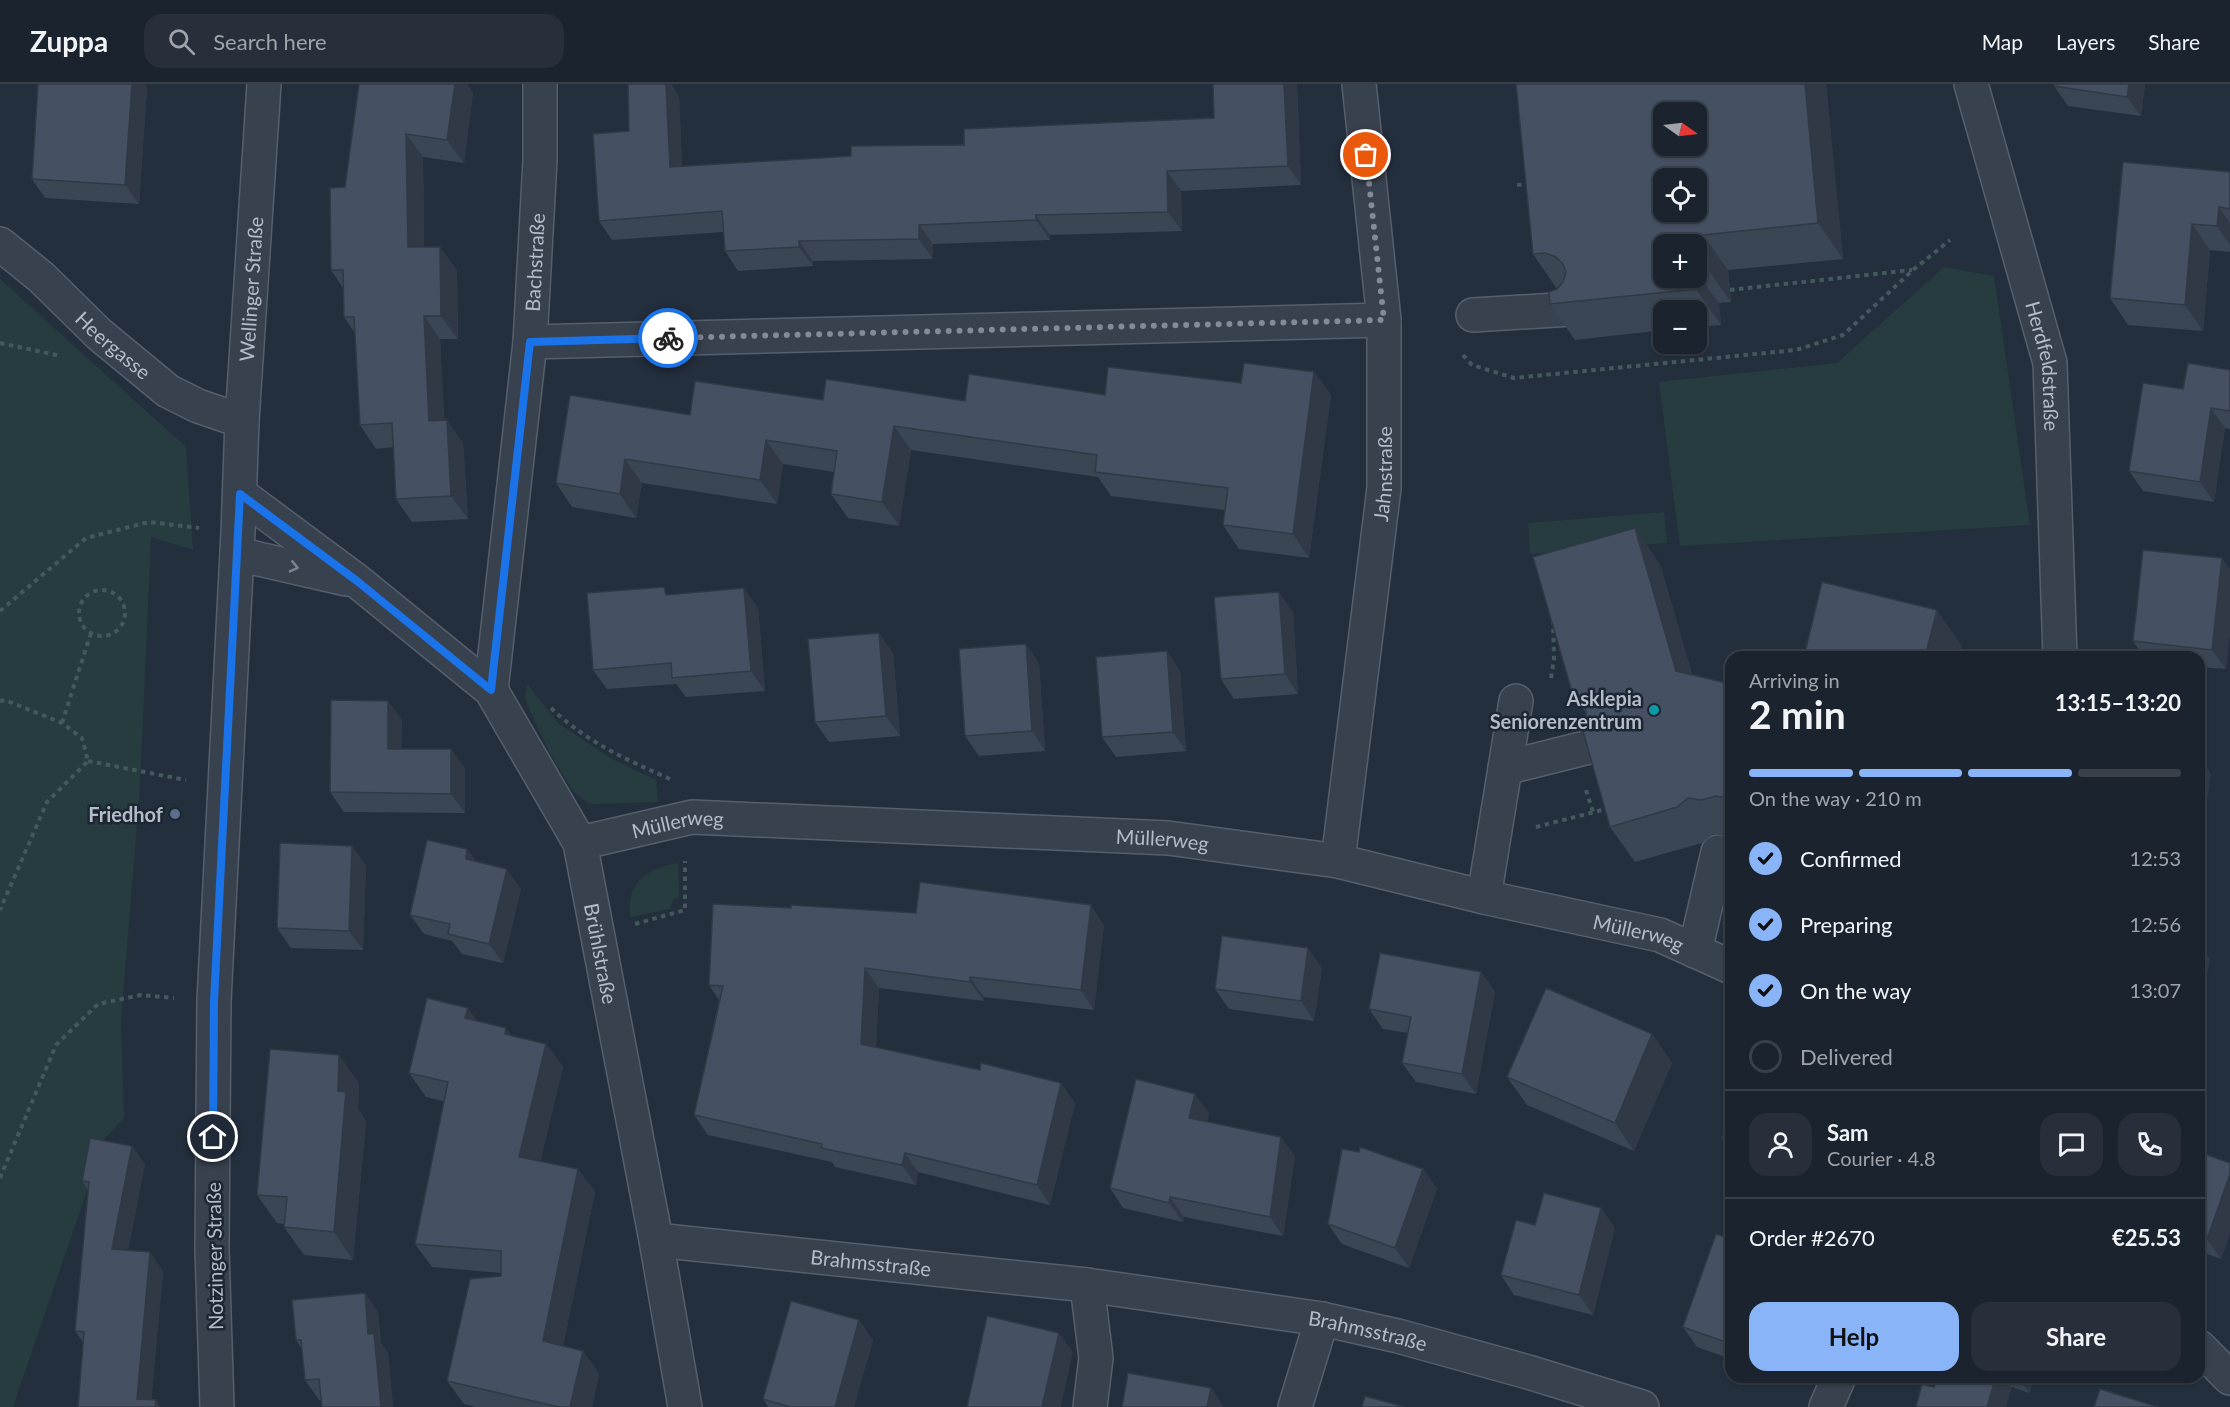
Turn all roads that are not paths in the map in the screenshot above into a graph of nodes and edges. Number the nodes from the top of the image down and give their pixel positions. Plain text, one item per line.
1 (264, 84) edge
2 (540, 84) edge
3 (1359, 84) edge
4 (1971, 84) edge
5 (0, 244) edge
6 (1572, 309) edge
7 (1473, 315) dead end
8 (1384, 320) junction
9 (530, 342) junction
10 (242, 421) junction
11 (240, 494) junction
12 (237, 543) junction
13 (357, 581) junction
14 (2060, 651) edge
15 (491, 690) junction
16 (1516, 701) dead end
17 (1593, 746) edge
18 (1505, 768) junction
19 (580, 843) junction
20 (1718, 852) dead end
21 (1338, 861) junction
22 (1484, 897) junction
23 (1719, 904) edge
24 (1695, 951) junction
25 (1725, 964) edge
26 (656, 1240) junction
27 (1087, 1285) junction
28 (1322, 1319) junction
29 (2205, 1353) edge
30 (2230, 1378) edge
31 (1836, 1383) edge
32 (217, 1407) edge
33 (685, 1407) edge
34 (1090, 1407) edge
35 (1295, 1407) edge
36 (1642, 1407) edge
37 (1826, 1407) edge

1 - 10 street, Wellinger Straße
2 - 9 street, Bachstraße
3 - 8 street, Jahnstraße
4 - 14 street, Herdfeldstraße
5 - 10 street, Heergasse
6 - 7 street
8 - 9 street
8 - 21 street, Jahnstraße
9 - 15 street, Bachstraße
10 - 11 street, Wellinger Straße
11 - 12 street, Notzinger Straße
11 - 13 street, Brühlstraße
12 -> 13 street, Brühlstraße
12 - 32 street, Notzinger Straße
13 - 15 street, Brühlstraße
15 - 19 street, Brühlstraße
16 - 18 street
17 - 18 street
18 - 22 street
19 - 21 street, Müllerweg
19 - 26 street, Brühlstraße
20 - 23 street
21 - 22 street, Müllerweg
22 - 24 street, Müllerweg
23 - 24 street
24 - 25 street, Müllerweg
26 - 27 street, Brahmsstraße
26 - 33 street, Brühlstraße
27 - 28 street, Brahmsstraße
27 - 34 street
28 - 35 street
28 - 36 street, Brahmsstraße
29 - 30 street
31 - 37 street

